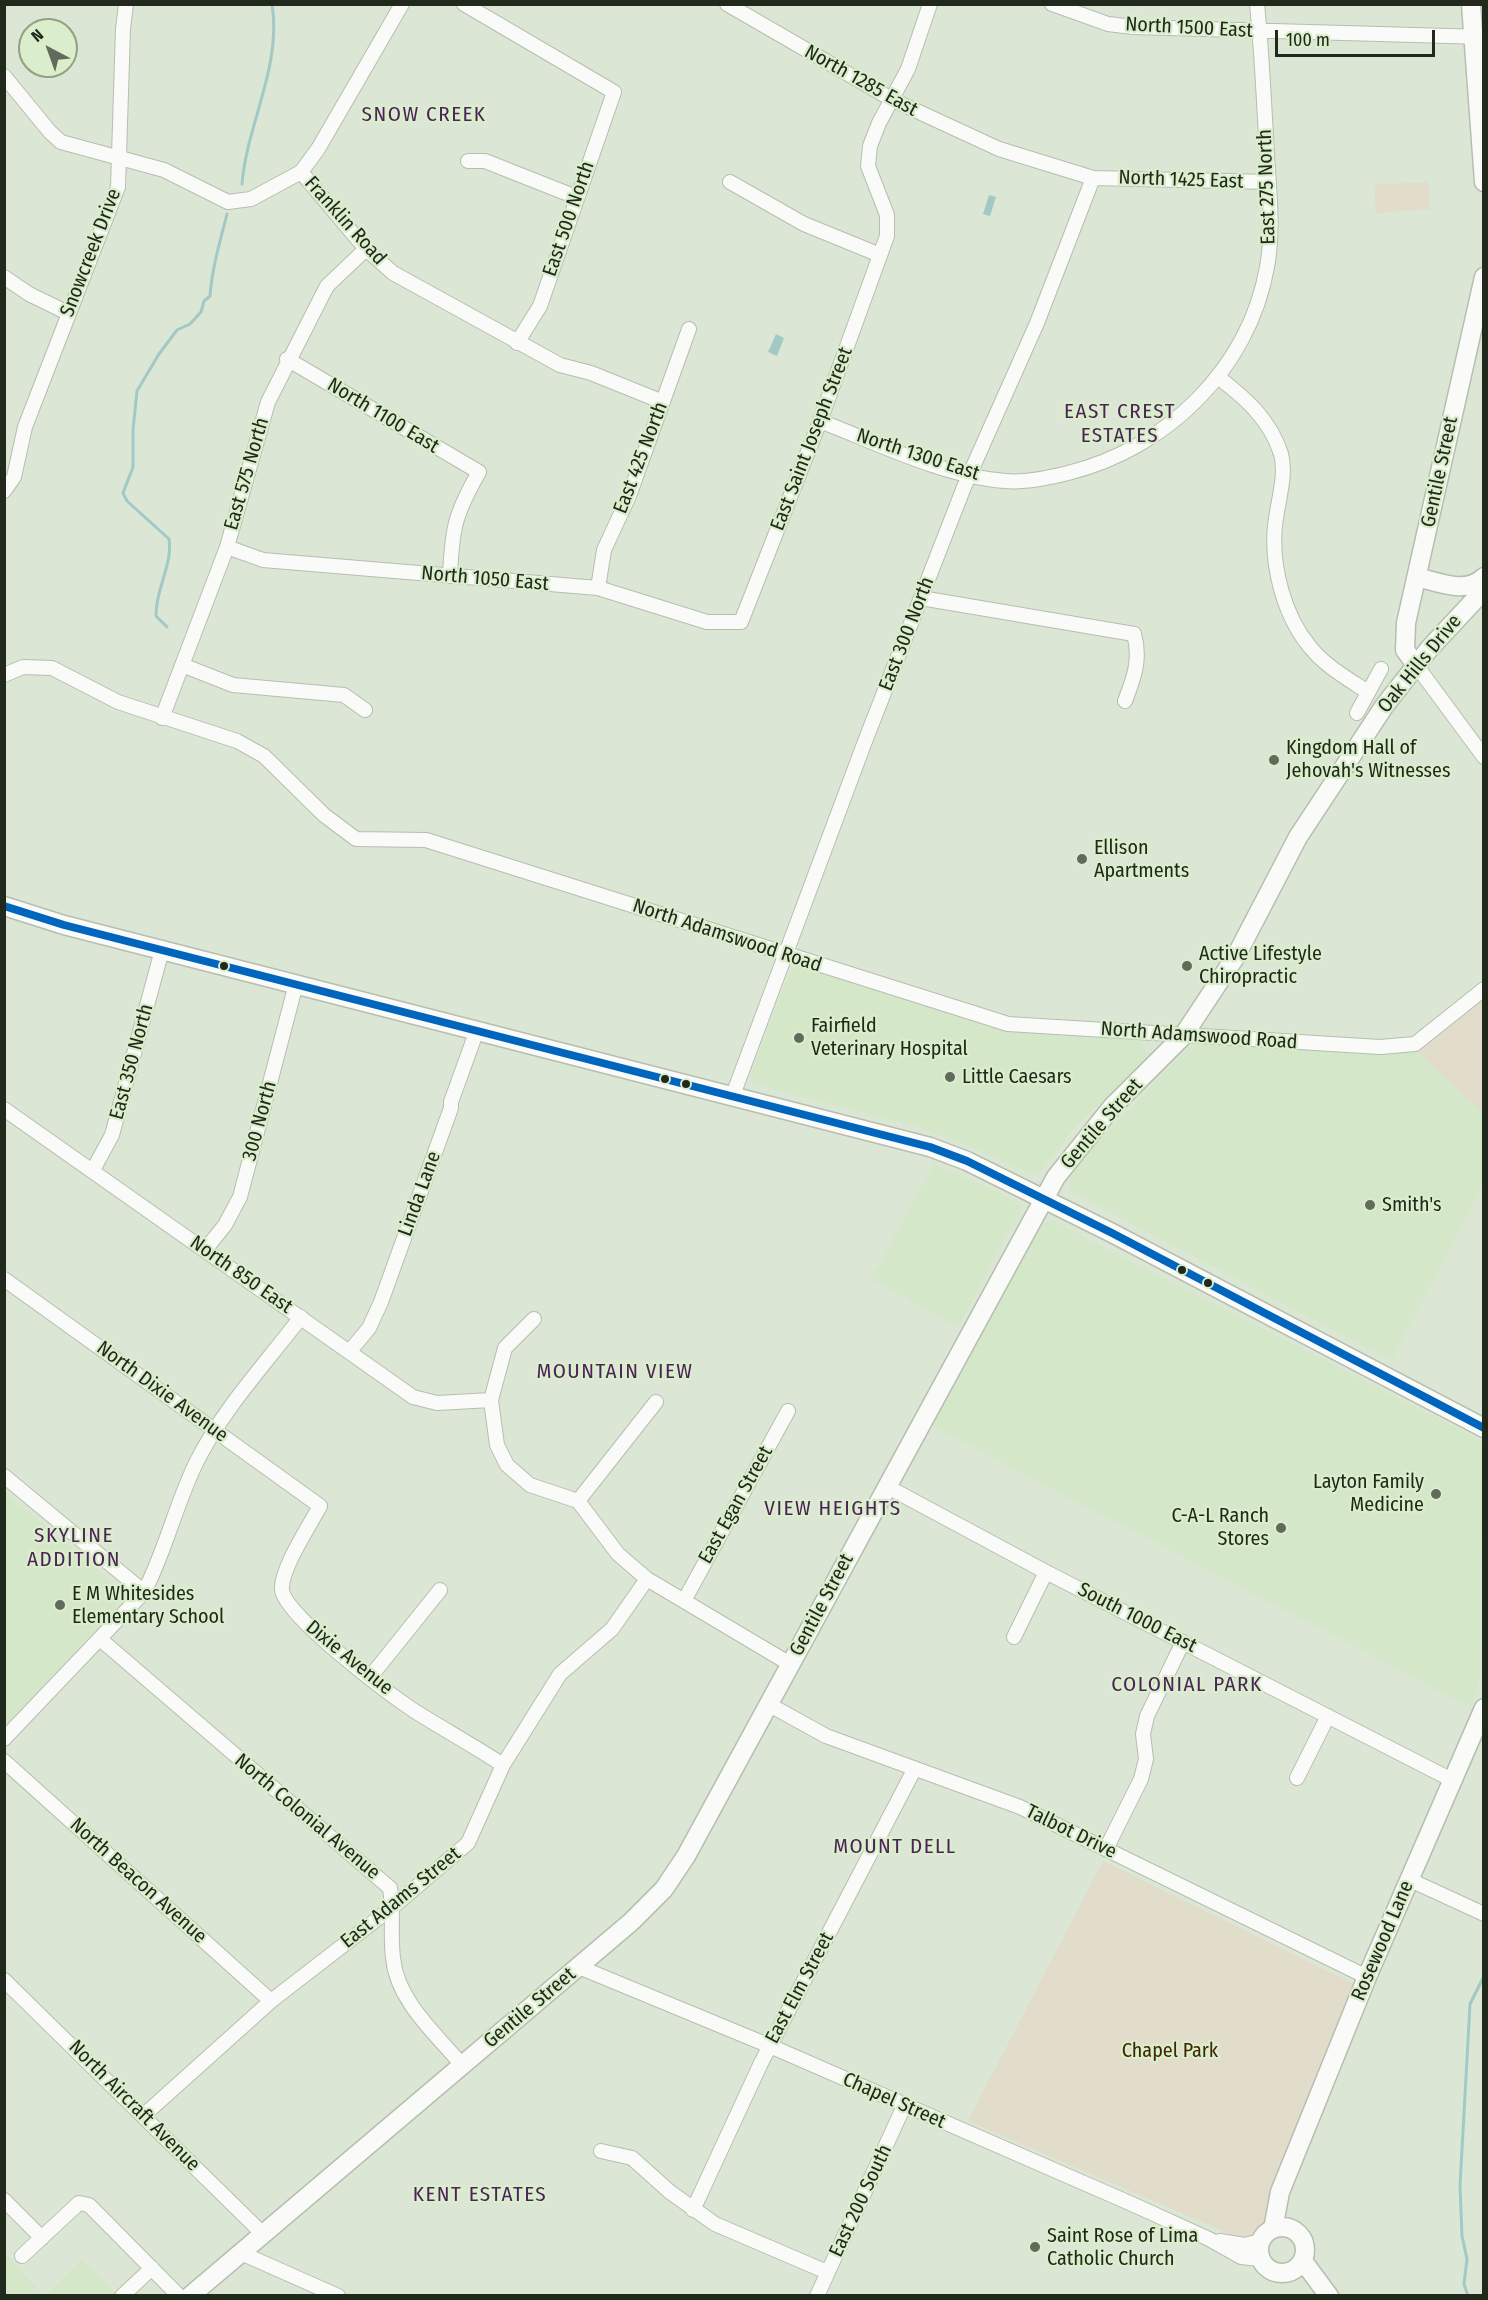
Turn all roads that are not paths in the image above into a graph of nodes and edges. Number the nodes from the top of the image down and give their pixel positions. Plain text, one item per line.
1 (126, 4) edge
2 (402, 4) edge
3 (464, 4) edge
4 (727, 4) edge
5 (930, 4) edge
6 (1052, 4) edge
7 (1257, 4) edge
8 (1471, 4) edge
9 (1260, 31) junction
10 (1479, 36) edge
11 (4, 76) edge
12 (893, 100) junction
13 (121, 158) junction
14 (468, 161) dead end
15 (301, 172) junction
16 (1093, 178) junction
17 (729, 182) dead end
18 (1269, 182) junction
19 (1484, 182) edge
20 (576, 197) junction
21 (366, 249) junction
22 (880, 255) junction
23 (1484, 277) edge
24 (4, 278) edge
25 (68, 313) junction
26 (689, 329) dead end
27 (517, 343) junction
28 (287, 359) junction
29 (1218, 376) junction
30 (663, 402) junction
31 (820, 421) junction
32 (1153, 438) joint
33 (969, 474) junction
34 (4, 491) edge
35 (227, 547) junction
36 (450, 576) junction
37 (1417, 577) junction
38 (1484, 578) edge
39 (598, 588) junction
40 (1484, 590) edge
41 (921, 598) junction
42 (741, 622) joint
43 (182, 664) junction
44 (1416, 665) junction
45 (1381, 669) dead end
46 (4, 675) edge
47 (1368, 692) junction
48 (1125, 701) dead end
49 (365, 710) dead end
50 (1357, 713) dead end
51 (162, 718) junction
52 (1484, 757) edge
53 (1320, 802) joint
54 (4, 906) edge
55 (162, 950) junction
56 (785, 954) junction
57 (296, 984) junction
58 (1484, 989) edge
59 (477, 1030) junction
60 (1183, 1036) junction
61 (734, 1095) junction
62 (4, 1109) edge
63 (93, 1170) junction
64 (1043, 1198) junction
65 (205, 1250) junction
66 (4, 1279) edge
67 (301, 1317) junction
68 (534, 1319) dead end
69 (350, 1352) junction
70 (491, 1400) junction
71 (656, 1402) dead end
72 (788, 1411) dead end
73 (1484, 1428) edge
74 (215, 1430) junction
75 (4, 1476) edge
76 (886, 1486) junction
77 (578, 1501) junction
78 (320, 1506) joint
79 (1046, 1572) junction
80 (647, 1579) junction
81 (440, 1590) dead end
82 (144, 1592) junction
83 (685, 1599) junction
84 (1014, 1637) dead end
85 (100, 1639) junction
86 (1183, 1642) junction
87 (790, 1664) junction
88 (371, 1676) junction
89 (768, 1704) junction
90 (1484, 1708) edge
91 (1328, 1716) junction
92 (4, 1740) edge
93 (4, 1761) edge
94 (503, 1765) junction
95 (914, 1770) junction
96 (1297, 1778) dead end
97 (1454, 1781) junction
98 (1106, 1849) junction
99 (1408, 1880) junction
100 (394, 1906) junction
101 (1484, 1914) edge
102 (579, 1967) junction
103 (1367, 1977) junction
104 (4, 1980) edge
105 (272, 2001) junction
106 (770, 2046) junction
107 (462, 2065) junction
108 (904, 2106) junction
109 (144, 2115) junction
110 (602, 2151) dead end
111 (1287, 2177) junction
112 (4, 2200) edge
113 (693, 2210) junction
114 (1294, 2230) junction
115 (263, 2234) junction
116 (42, 2238) junction
117 (1264, 2243) junction
118 (242, 2253) junction
119 (22, 2256) dead end
120 (1299, 2265) junction
121 (152, 2268) junction
122 (827, 2272) junction
123 (1328, 2292) edge
124 (122, 2295) edge
125 (179, 2295) edge
126 (190, 2295) edge
127 (338, 2295) edge
128 (817, 2295) edge

1 - 13 street, Snowcreek Drive
2 - 15 street
3 - 20 street, East 500 North
4 - 12 street, North 1285 East
5 - 12 street, East Saint Joseph Street
6 - 9 street, North 1500 East
7 - 9 street, East 275 North
8 - 10 main road
9 - 10 street, North 1500 East
9 - 18 street, East 275 North
10 - 19 main road
11 - 13 street, Franklin Road
12 - 16 street, North 1285 East
12 - 22 street, East Saint Joseph Street
13 - 15 street, Franklin Road
13 - 25 street, Snowcreek Drive
14 - 20 street
15 - 21 street, Franklin Road
16 - 18 street, North 1425 East
16 - 33 street, East 300 North
17 - 22 street
18 - 29 street, East 275 North
20 - 27 street, East 500 North
21 - 27 street, Franklin Road
21 - 28 street, East 575 North
22 - 31 street, East Saint Joseph Street
23 - 37 main road, Gentile Street
24 - 25 street
25 - 34 street, Snowcreek Drive
26 - 30 street, East 425 North
27 - 30 street, Franklin Road
28 - 35 street, East 575 North
28 - 36 street, North 1100 East
29 - 32 street, East 275 North
29 - 47 street
30 - 39 street, East 425 North
31 - 33 street, North 1300 East
31 - 42 street, East Saint Joseph Street
32 - 33 street, North 1300 East
33 - 41 street, East 300 North
35 - 36 street, North 1050 East
35 - 43 street, East 575 North
36 - 39 street, North 1050 East
37 - 38 main road
37 - 44 main road, Gentile Street
39 - 42 street, North 1050 East
40 - 44 main road, Oak Hills Drive
41 - 48 street
41 - 56 street, East 300 North
43 - 49 street
43 - 51 street, East 575 North
44 - 52 street
44 - 53 main road, Oak Hills Drive
45 - 47 street
46 - 51 street, North Adamswood Road
47 - 50 street
51 - 56 street, North Adamswood Road
53 - 60 main road, Gentile Street
54 - 55 main road
55 - 57 main road
55 - 63 street, East 350 North
56 - 60 street, North Adamswood Road
56 - 61 street, East 300 North
57 - 59 main road
57 - 65 street, 300 North
58 - 60 street, North Adamswood Road
59 - 61 main road
59 - 69 street, Linda Lane
60 - 64 main road, Gentile Street
61 - 64 main road
62 - 63 street, North 850 East
63 - 65 street, North 850 East
64 - 73 main road
64 - 76 main road, Gentile Street
65 - 67 street, North 850 East
66 - 74 street, North Dixie Avenue
67 - 69 street, North 850 East
67 - 74 street
68 - 70 street
69 - 70 street, North 850 East
70 - 77 street
71 - 77 street
72 - 83 street, East Egan Street
74 - 78 street, North Dixie Avenue
74 - 82 street
75 - 82 street
76 - 79 street, South 1000 East
76 - 87 main road, Gentile Street
77 - 80 street
78 - 88 street, Dixie Avenue
79 - 84 street
79 - 86 street, South 1000 East
80 - 83 street
80 - 94 street, East Adams Street
81 - 88 street
82 - 85 street
83 - 87 street
85 - 92 street
85 - 100 street, North Colonial Avenue
86 - 91 street, South 1000 East
86 - 98 street
87 - 89 main road, Gentile Street
88 - 94 street, Dixie Avenue
89 - 95 street, Talbot Drive
89 - 102 main road, Gentile Street
90 - 97 main road, Rosewood Lane
91 - 96 street
91 - 97 street, South 1000 East
93 - 105 street, North Beacon Avenue
94 - 100 street, East Adams Street
95 - 98 street, Talbot Drive
95 - 106 street, East Elm Street
97 - 99 main road, Rosewood Lane
98 - 103 street, Talbot Drive
99 - 101 street
99 - 103 main road, Rosewood Lane
100 - 105 street, East Adams Street
100 - 107 street, North Colonial Avenue
102 - 106 street, Chapel Street
102 - 107 main road, Gentile Street
103 - 111 main road, Rosewood Lane
104 - 109 street, North Aircraft Avenue
105 - 109 street, East Adams Street
106 - 108 street, Chapel Street
106 - 113 street, East Elm Street
107 - 115 main road, Gentile Street
108 - 117 street, Chapel Street
108 - 122 street, East 200 South
109 - 115 street, North Aircraft Avenue
110 - 113 street
111 - 114 main road, Rosewood Lane
111 - 117 main road, Rosewood Lane
112 - 116 street
113 - 122 street
114 - 117 main road
114 - 120 main road
115 - 118 main road, Gentile Street
116 - 119 street
116 - 121 street
117 - 120 main road
118 - 126 main road, Gentile Street
118 - 127 street
120 - 123 main road
121 - 124 street
121 - 125 street
122 - 128 street, East 200 South

